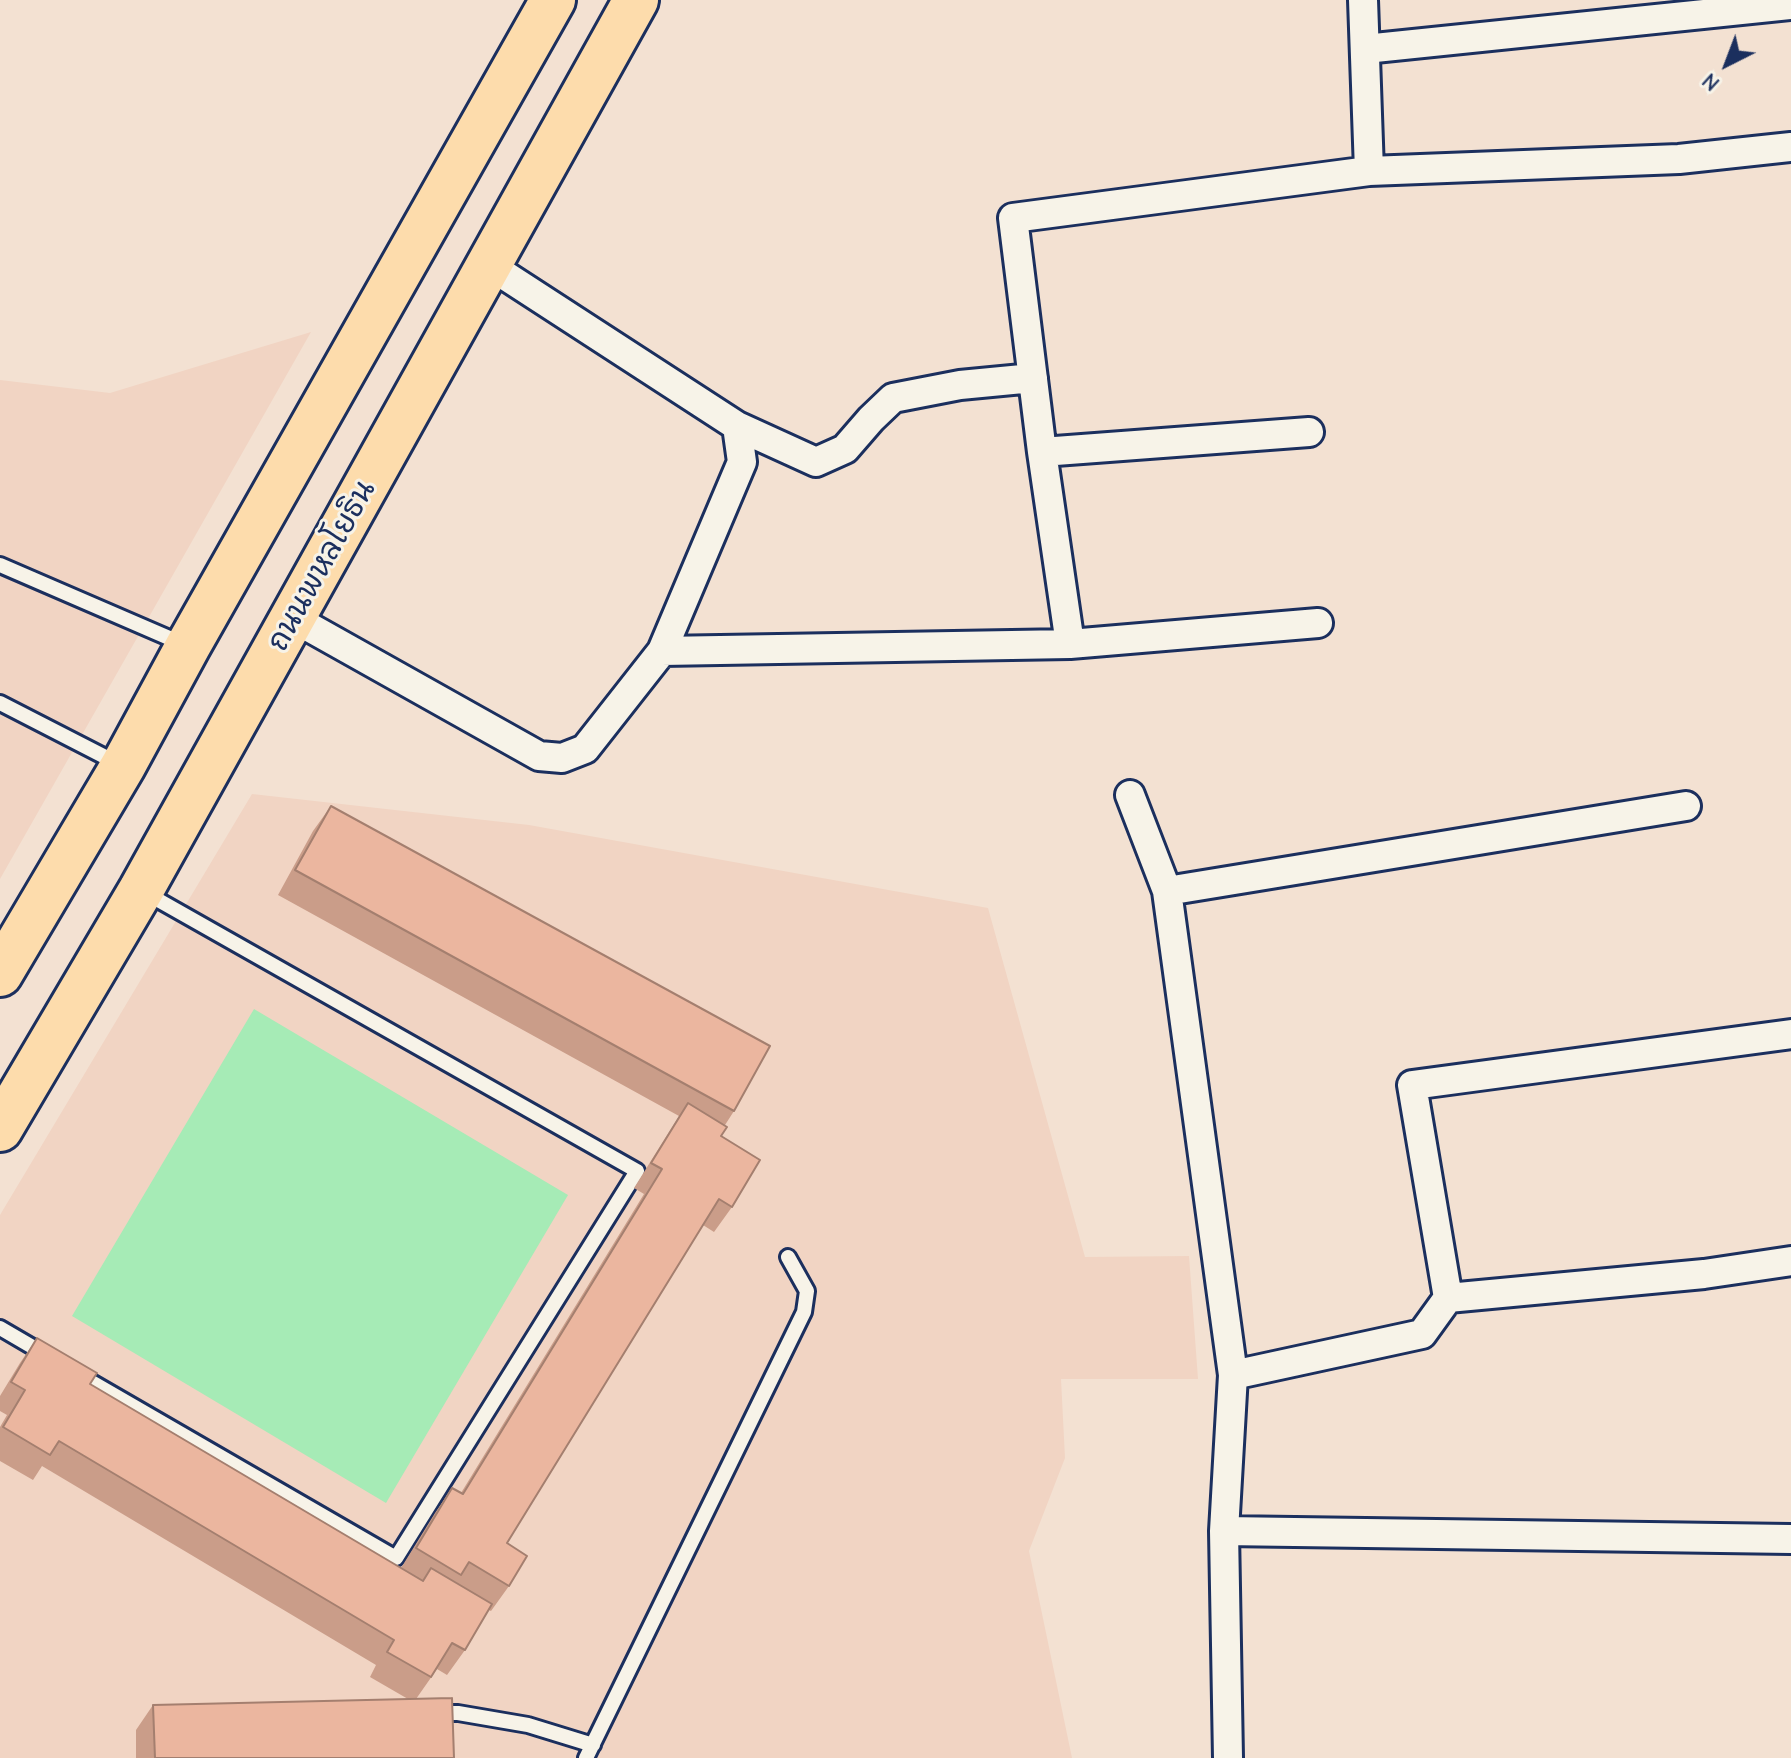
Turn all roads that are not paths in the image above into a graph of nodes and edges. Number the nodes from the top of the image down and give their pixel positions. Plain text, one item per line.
1 (553, 0) edge
2 (636, 0) edge
3 (1363, 0) edge
4 (1791, 5) edge
5 (1365, 49) junction
6 (1791, 147) edge
7 (1369, 171) junction
8 (489, 265) junction
9 (1033, 378) junction
10 (737, 426) junction
11 (1309, 432) dead end
12 (1042, 452) junction
13 (0, 565) edge
14 (293, 618) junction
15 (1318, 623) dead end
16 (1070, 644) junction
17 (188, 646) junction
18 (662, 651) junction
19 (0, 703) edge
20 (123, 766) junction
21 (1130, 795) dead end
22 (1686, 806) dead end
23 (141, 890) junction
24 (1167, 891) junction
25 (0, 974) edge
26 (1791, 1034) edge
27 (0, 1129) edge
28 (788, 1257) dead end
29 (1791, 1261) edge
30 (1448, 1298) junction
31 (0, 1328) edge
32 (55, 1360) edge
33 (68, 1368) edge
34 (1233, 1375) junction
35 (1224, 1531) junction
36 (1791, 1539) edge
37 (426, 1713) edge
38 (590, 1751) edge
39 (1228, 1758) edge

1 - 17 main road
2 - 8 main road, ถนนพหลโยธิน
3 - 5 street
4 - 5 street
5 - 7 street
6 - 7 street
7 - 9 street
8 - 10 street
8 - 14 main road, ถนนพหลโยธิน
9 - 10 street
9 - 12 street
10 - 18 street
11 - 12 street
12 - 16 street
13 - 17 lane
14 - 18 street
14 - 23 main road, ถนนพหลโยธิน
15 - 16 street
16 - 18 street
17 - 20 main road
19 - 20 lane
20 - 25 main road
21 - 24 street
22 - 24 street
23 - 27 main road, ถนนพหลโยธิน
23 - 33 lane
24 - 34 street
26 - 30 street
28 - 38 lane
29 - 30 street
30 - 34 street
31 - 32 lane
34 - 35 street
35 - 36 street
35 - 39 street
37 - 38 lane

